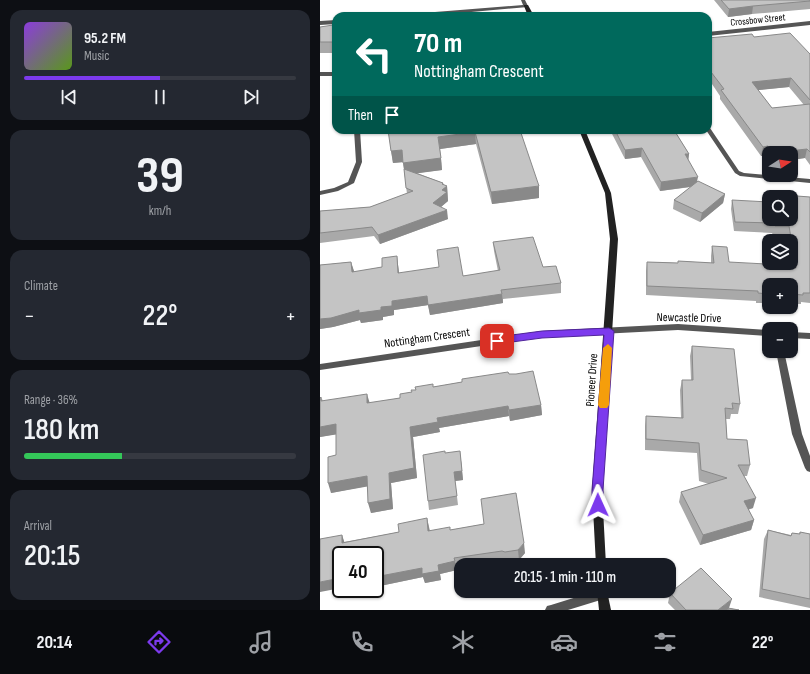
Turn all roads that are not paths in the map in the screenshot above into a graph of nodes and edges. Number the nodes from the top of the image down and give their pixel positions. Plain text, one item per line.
1 (523, 0) edge
2 (526, 6) junction
3 (456, 12) edge
4 (529, 12) edge
5 (332, 22) edge
6 (320, 23) edge
7 (809, 25) edge
8 (712, 34) edge
9 (320, 74) edge
10 (332, 74) edge
11 (357, 134) edge
12 (584, 134) edge
13 (711, 134) edge
14 (810, 181) edge
15 (320, 193) edge
16 (609, 331) junction
17 (762, 333) edge
18 (798, 335) edge
19 (810, 336) edge
20 (781, 358) edge
21 (320, 367) edge
22 (810, 468) edge
23 (601, 558) edge
24 (585, 598) edge
25 (603, 598) edge
26 (551, 610) edge
27 (605, 610) edge

1 - 2 street
2 - 3 street
2 - 4 street
5 - 6 street
7 - 8 street, Crossbow Street
9 - 10 street
11 - 15 street
12 - 16 street, Pioneer Drive
13 - 14 street
16 - 17 street, Newcastle Drive
16 - 21 street, Nottingham Crescent
16 - 23 street, Pioneer Drive
18 - 19 street
20 - 22 street
24 - 26 street
25 - 27 street

